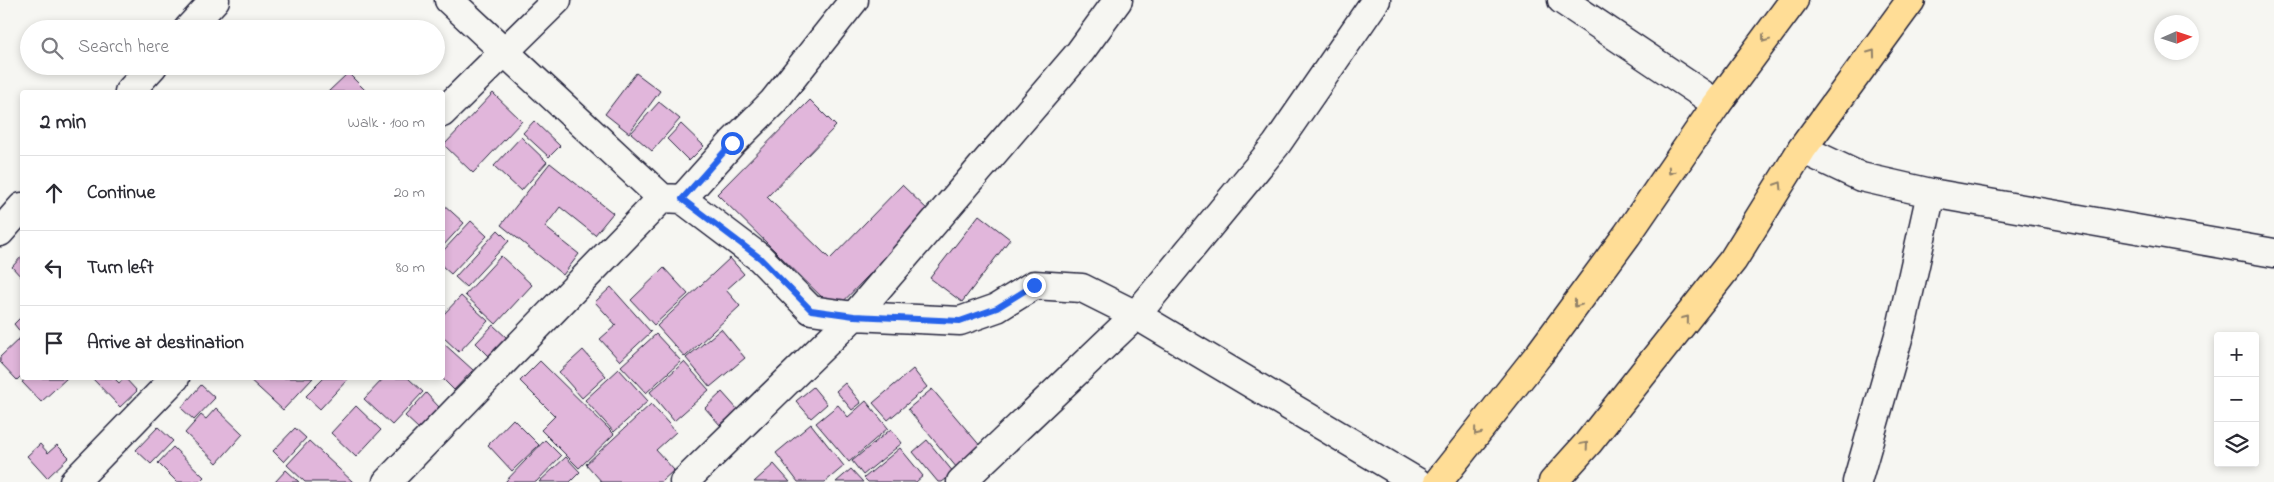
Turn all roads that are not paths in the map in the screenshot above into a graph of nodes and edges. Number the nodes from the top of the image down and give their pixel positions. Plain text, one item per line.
1 (215, 0) edge
2 (449, 0) edge
3 (556, 0) edge
4 (854, 0) edge
5 (1118, 0) edge
6 (1376, 0) edge
7 (1562, 0) edge
8 (1794, 0) edge
9 (1911, 0) edge
10 (196, 20) edge
11 (506, 51) junction
12 (145, 75) edge
13 (131, 90) edge
14 (1717, 104) junction
15 (445, 110) edge
16 (1802, 149) junction
17 (1931, 193) junction
18 (672, 198) junction
19 (20, 209) edge
20 (0, 232) edge
21 (2274, 253) edge
22 (1136, 315) junction
23 (854, 316) junction
24 (173, 380) edge
25 (74, 482) edge
26 (387, 482) edge
27 (684, 482) edge
28 (961, 482) edge
29 (1417, 482) edge
30 (1438, 482) edge
31 (1553, 482) edge
32 (1858, 482) edge

1 - 10 street
2 - 11 street
3 - 11 street
4 - 18 street
5 - 23 street
6 - 22 street
7 - 14 street
8 -> 14 highway
16 -> 9 highway
11 - 15 street
11 - 18 street
12 - 13 street
14 -> 30 highway
16 - 17 street
31 -> 16 highway
17 - 21 street
17 - 32 street
18 - 23 street
18 - 26 street
19 - 20 street
22 - 23 street
22 - 28 street
22 - 29 street
23 - 27 street
24 - 25 street

